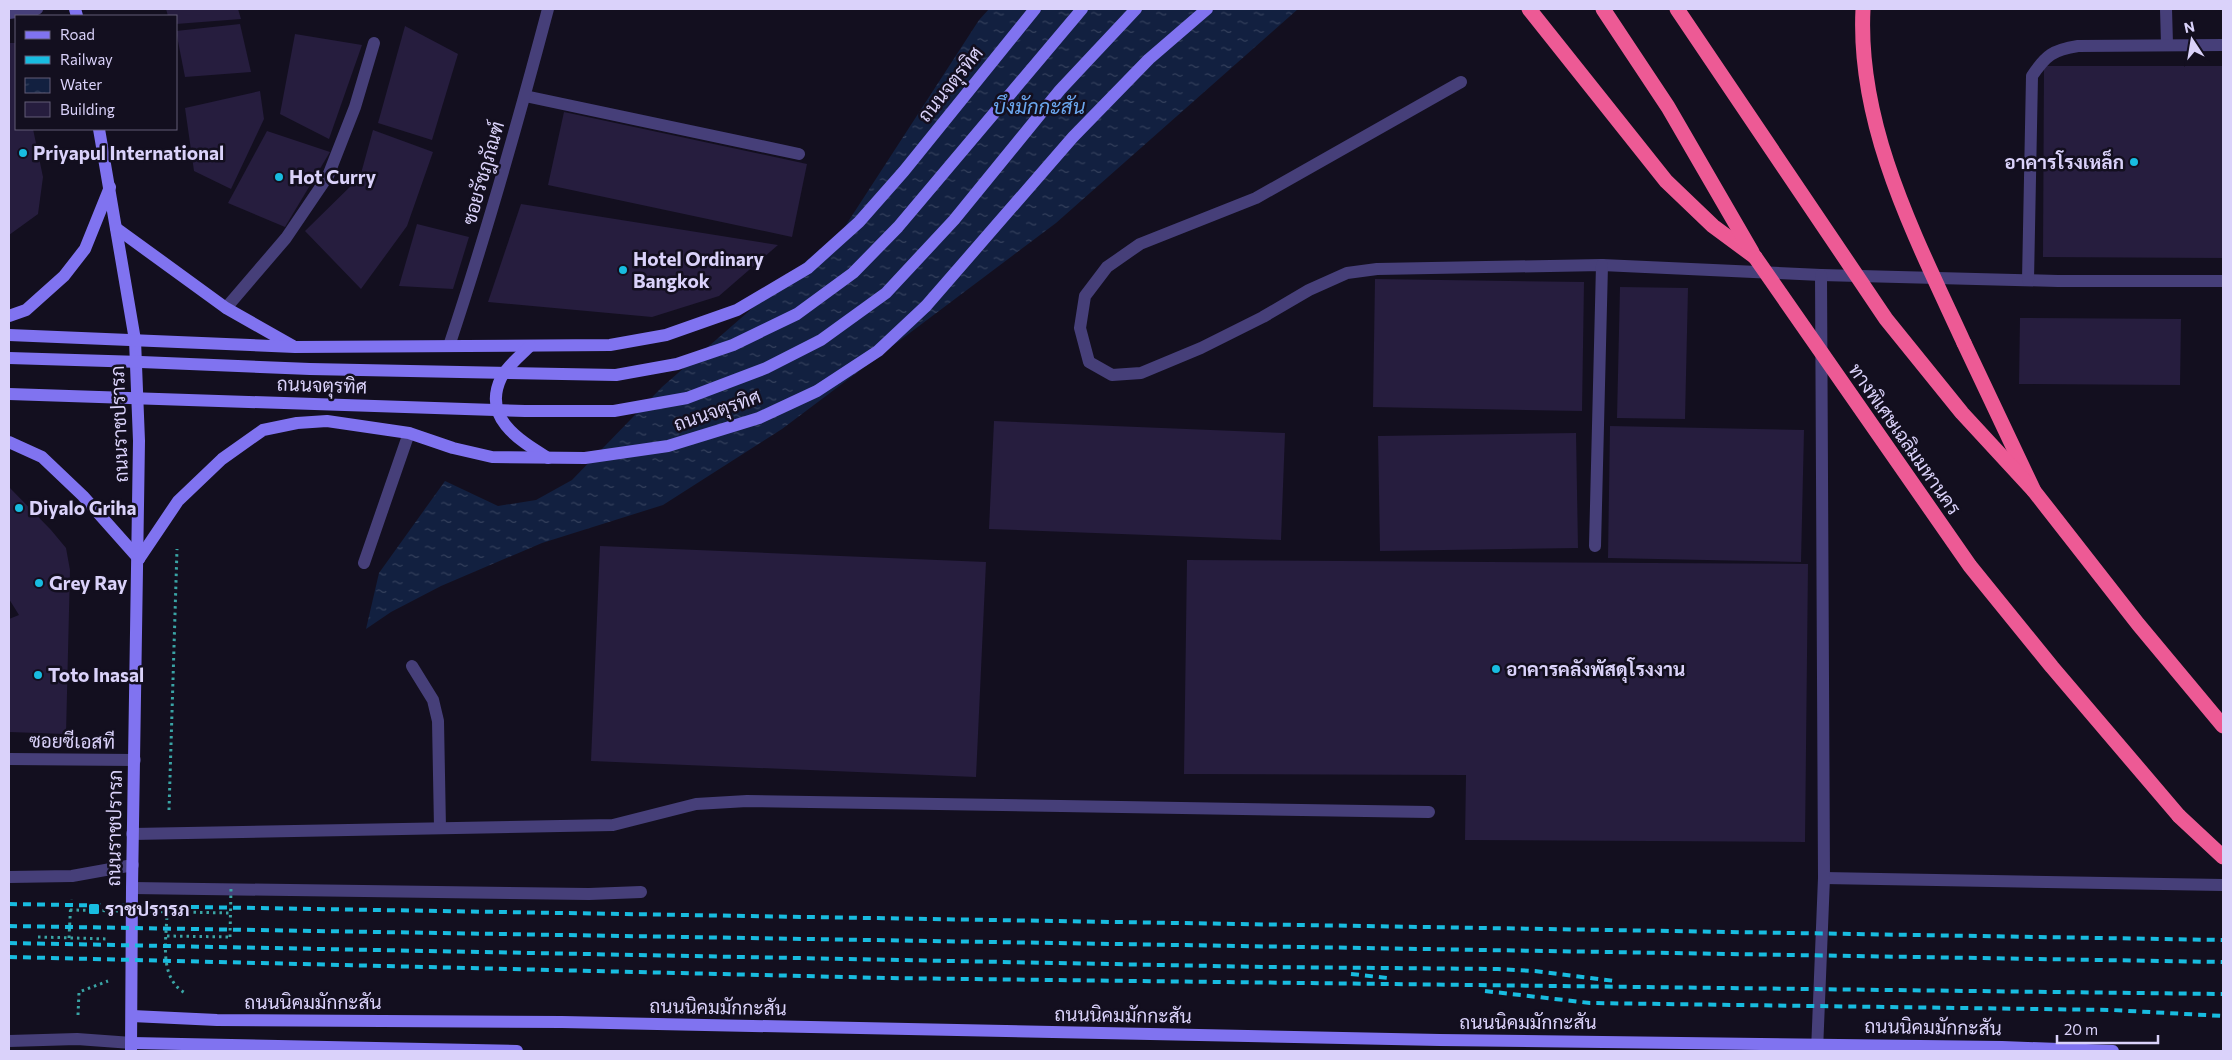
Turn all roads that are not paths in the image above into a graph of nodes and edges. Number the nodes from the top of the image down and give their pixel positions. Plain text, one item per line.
1 (37, 9) edge
2 (548, 9) edge
3 (1035, 9) edge
4 (1082, 9) edge
5 (1136, 9) edge
6 (1207, 9) edge
7 (1529, 9) edge
8 (1603, 9) edge
9 (1677, 9) edge
10 (1863, 9) edge
11 (2166, 9) edge
12 (9, 13) edge
13 (374, 43) dead end
14 (2167, 44) junction
15 (2223, 45) edge
16 (1461, 82) dead end
17 (525, 96) junction
18 (99, 130) edge
19 (799, 154) dead end
20 (110, 187) junction
21 (116, 228) junction
22 (1755, 257) junction
23 (1602, 265) junction
24 (1821, 275) junction
25 (2028, 280) junction
26 (2223, 281) edge
27 (226, 308) junction
28 (9, 316) edge
29 (9, 336) edge
30 (135, 340) junction
31 (449, 346) junction
32 (530, 346) junction
33 (295, 347) junction
34 (9, 358) edge
35 (9, 394) edge
36 (409, 432) junction
37 (9, 442) edge
38 (548, 458) junction
39 (2034, 491) junction
40 (1595, 546) dead end
41 (139, 559) junction
42 (364, 563) dead end
43 (412, 666) dead end
44 (2223, 726) edge
45 (9, 759) edge
46 (135, 760) junction
47 (1429, 812) dead end
48 (440, 828) junction
49 (132, 834) junction
50 (2223, 857) edge
51 (133, 865) junction
52 (9, 877) edge
53 (1824, 878) junction
54 (2223, 885) edge
55 (132, 888) junction
56 (641, 892) dead end
57 (132, 1016) junction
58 (9, 1041) edge
59 (132, 1047) edge
60 (1817, 1047) edge
61 (461, 1051) edge
62 (517, 1051) edge
63 (2114, 1051) edge

1 - 12 street
2 - 17 street, ซอยรัชฎภัณฑ์
3 - 32 main road, ถนนจตุรทิศ
4 - 34 main road, ถนนจตุรทิศ, bridge
5 - 35 main road, ถนนจตุรทิศ, bridge
6 - 38 main road, ถนนจตุรทิศ
7 - 22 highway
8 - 22 highway, ทางพิเศษเฉลิมมหานคร
9 - 39 highway, bridge
10 - 39 highway, bridge
11 - 14 street
13 - 27 street
14 - 15 street
14 - 25 street
16 - 23 street
17 - 19 street
17 - 31 street, ซอยรัชฎภัณฑ์
18 - 20 main road, ถนนราชปรารภ
20 - 21 main road, ถนนราชปรารภ
20 - 28 main road
21 - 27 main road
21 - 30 main road, ถนนราชปรารภ
22 - 50 highway, ทางพิเศษเฉลิมมหานคร, bridge
23 - 24 street
23 - 40 street
24 - 25 street
24 - 53 street
25 - 26 street
27 - 33 main road
29 - 30 main road, ถนนจตุรทิศ
30 - 33 main road, ถนนจตุรทิศ
30 - 41 main road, ถนนราชปรารภ
31 - 32 main road, ถนนจตุรทิศ
31 - 33 main road, ถนนจตุรทิศ
32 - 38 main road
36 - 38 main road, ถนนจตุรทิศ
36 - 41 main road, ถนนจตุรทิศ
36 - 42 street
37 - 41 main road
39 - 44 highway
41 - 46 main road, ถนนราชปรารภ
43 - 48 street
45 - 46 street, ซอยซีเอสที
46 - 49 main road, ถนนราชปรารภ
47 - 48 street
48 - 49 street
49 - 51 main road, ถนนราชปรารภ
51 - 52 street
51 - 55 main road, ถนนราชปรารภ
53 - 54 street
53 - 60 street
55 - 56 street
55 - 57 main road, ถนนราชปรารภ
57 - 59 main road, ถนนราชปรารภ
57 - 60 main road, ถนนนิคมมักกะสัน
58 - 59 street
59 - 61 main road
60 - 63 main road, ถนนนิคมมักกะสัน
61 - 62 main road

